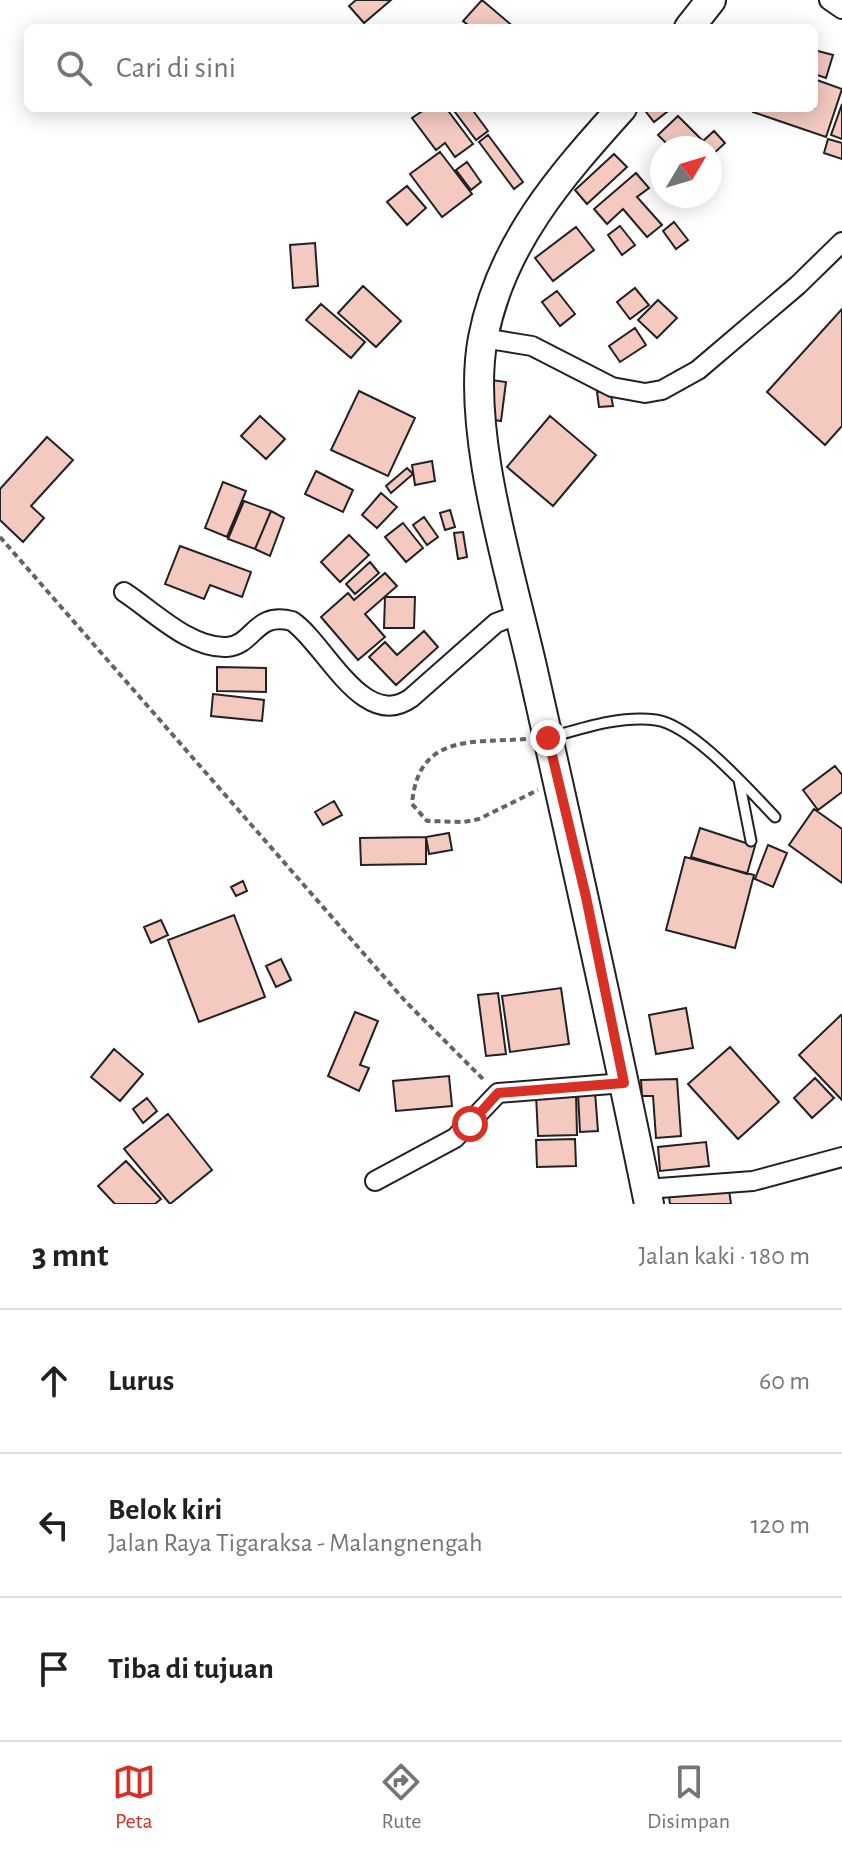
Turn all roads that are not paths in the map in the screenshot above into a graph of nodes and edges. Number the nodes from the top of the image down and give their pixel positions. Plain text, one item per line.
1 (711, 0) edge
2 (829, 0) edge
3 (842, 9) edge
4 (692, 24) edge
5 (618, 112) edge
6 (842, 242) edge
7 (483, 338) junction
8 (124, 592) dead end
9 (520, 614) junction
10 (548, 738) junction
11 (739, 780) junction
12 (775, 817) dead end
13 (751, 841) dead end
14 (624, 1083) junction
15 (842, 1157) edge
16 (375, 1181) dead end
17 (648, 1197) edge

1 - 4 main road
2 - 3 street
5 - 7 main road
6 - 7 street
7 - 9 main road
8 - 9 street
9 - 10 main road
10 - 11 lane
10 - 14 main road
11 - 12 lane
11 - 13 lane
14 - 16 street
14 - 17 main road
15 - 17 street

